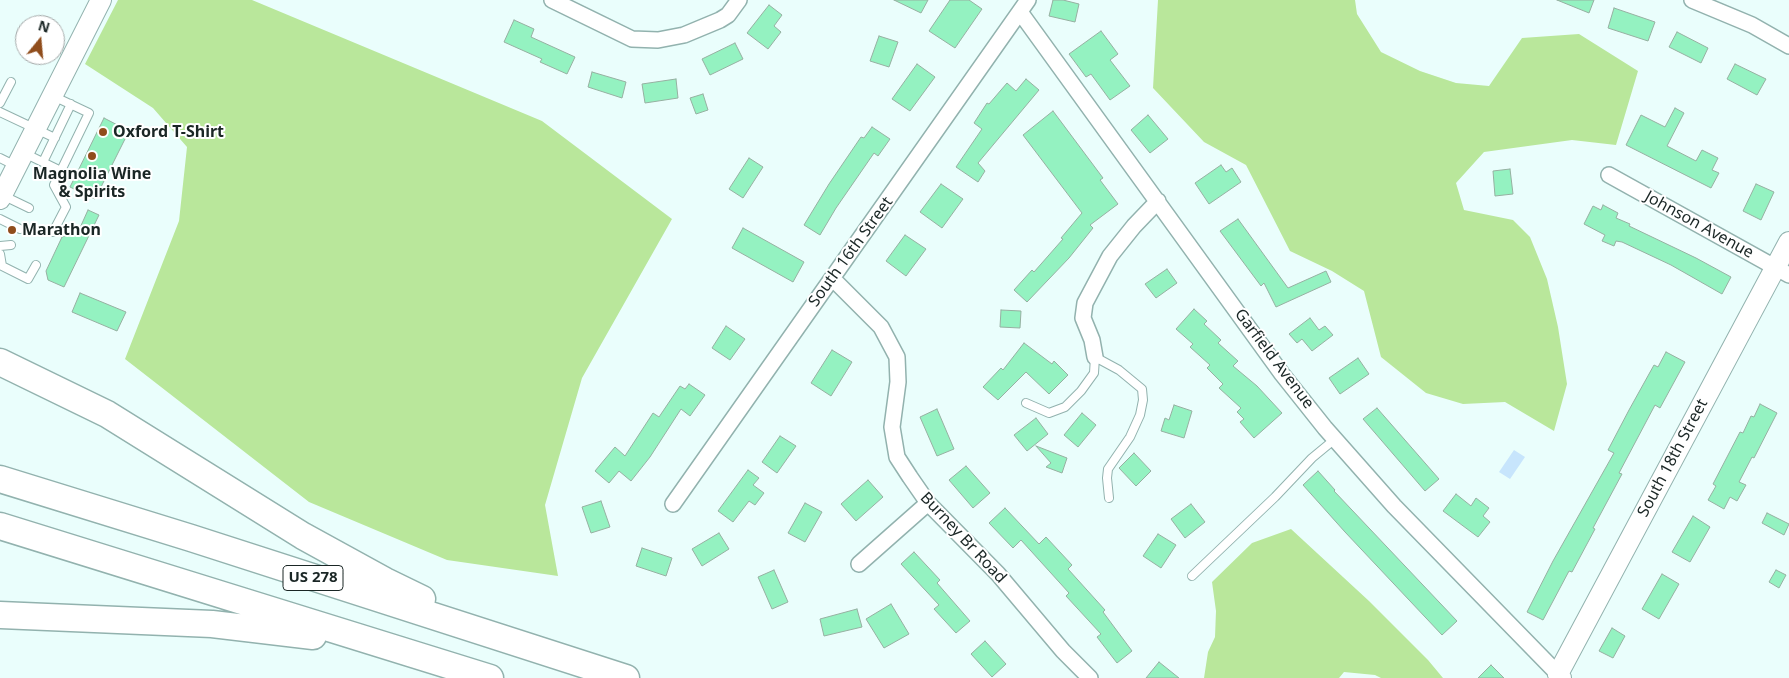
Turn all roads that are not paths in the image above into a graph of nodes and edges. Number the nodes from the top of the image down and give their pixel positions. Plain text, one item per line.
1 (101, 0) edge
2 (552, 0) edge
3 (739, 0) edge
4 (1692, 0) edge
5 (1024, 6) edge
6 (1789, 46) edge
7 (11, 82) dead end
8 (53, 95) junction
9 (0, 104) edge
10 (72, 104) junction
11 (0, 112) edge
12 (36, 129) junction
13 (55, 138) junction
14 (13, 159) edge
15 (43, 162) junction
16 (61, 171) junction
17 (1609, 175) dead end
18 (1, 196) edge
19 (1158, 201) junction
20 (30, 208) dead end
21 (49, 217) dead end
22 (0, 219) edge
23 (58, 221) junction
24 (20, 228) dead end
25 (53, 232) dead end
26 (1789, 242) edge
27 (11, 245) dead end
28 (0, 246) edge
29 (0, 254) edge
30 (36, 265) dead end
31 (1782, 271) edge
32 (832, 278) junction
33 (1095, 357) junction
34 (0, 362) edge
35 (1026, 403) dead end
36 (1335, 439) junction
37 (0, 479) edge
38 (1109, 498) dead end
39 (928, 503) junction
40 (673, 504) dead end
41 (0, 526) edge
42 (859, 564) dead end
43 (1192, 576) dead end
44 (0, 615) edge
45 (506, 640) junction
46 (420, 656) junction
47 (1560, 676) edge
48 (490, 678) edge
49 (626, 678) edge
50 (1090, 678) edge

1 - 8 street
2 - 3 street
4 - 6 street
5 - 19 street, Garfield Avenue
5 - 32 street, South 16th Street
7 - 9 lane
8 - 10 lane
8 - 12 street
10 - 13 lane
10 - 16 lane
11 - 12 lane
12 - 13 lane
12 - 14 street
13 - 15 lane
14 - 15 lane
14 - 18 street
15 - 16 lane
16 - 23 lane
17 - 31 street, Johnson Avenue
18 - 20 lane
19 - 33 street
19 - 36 street, Garfield Avenue
21 - 23 lane
22 - 24 lane
23 - 25 lane
26 - 31 street, South 18th Street
27 - 28 lane
29 - 30 lane
31 - 47 street, South 18th Street
32 - 39 street, Burney Br Road
32 - 40 street, South 16th Street
33 - 35 lane
33 - 38 lane
34 - 45 highway
36 - 43 lane
36 - 47 street, Garfield Avenue
37 - 45 highway, US 278
39 - 42 street
39 - 50 street, Burney Br Road
41 - 46 highway, US 278
44 - 46 highway
45 - 49 highway, US 278
46 - 48 highway, US 278

